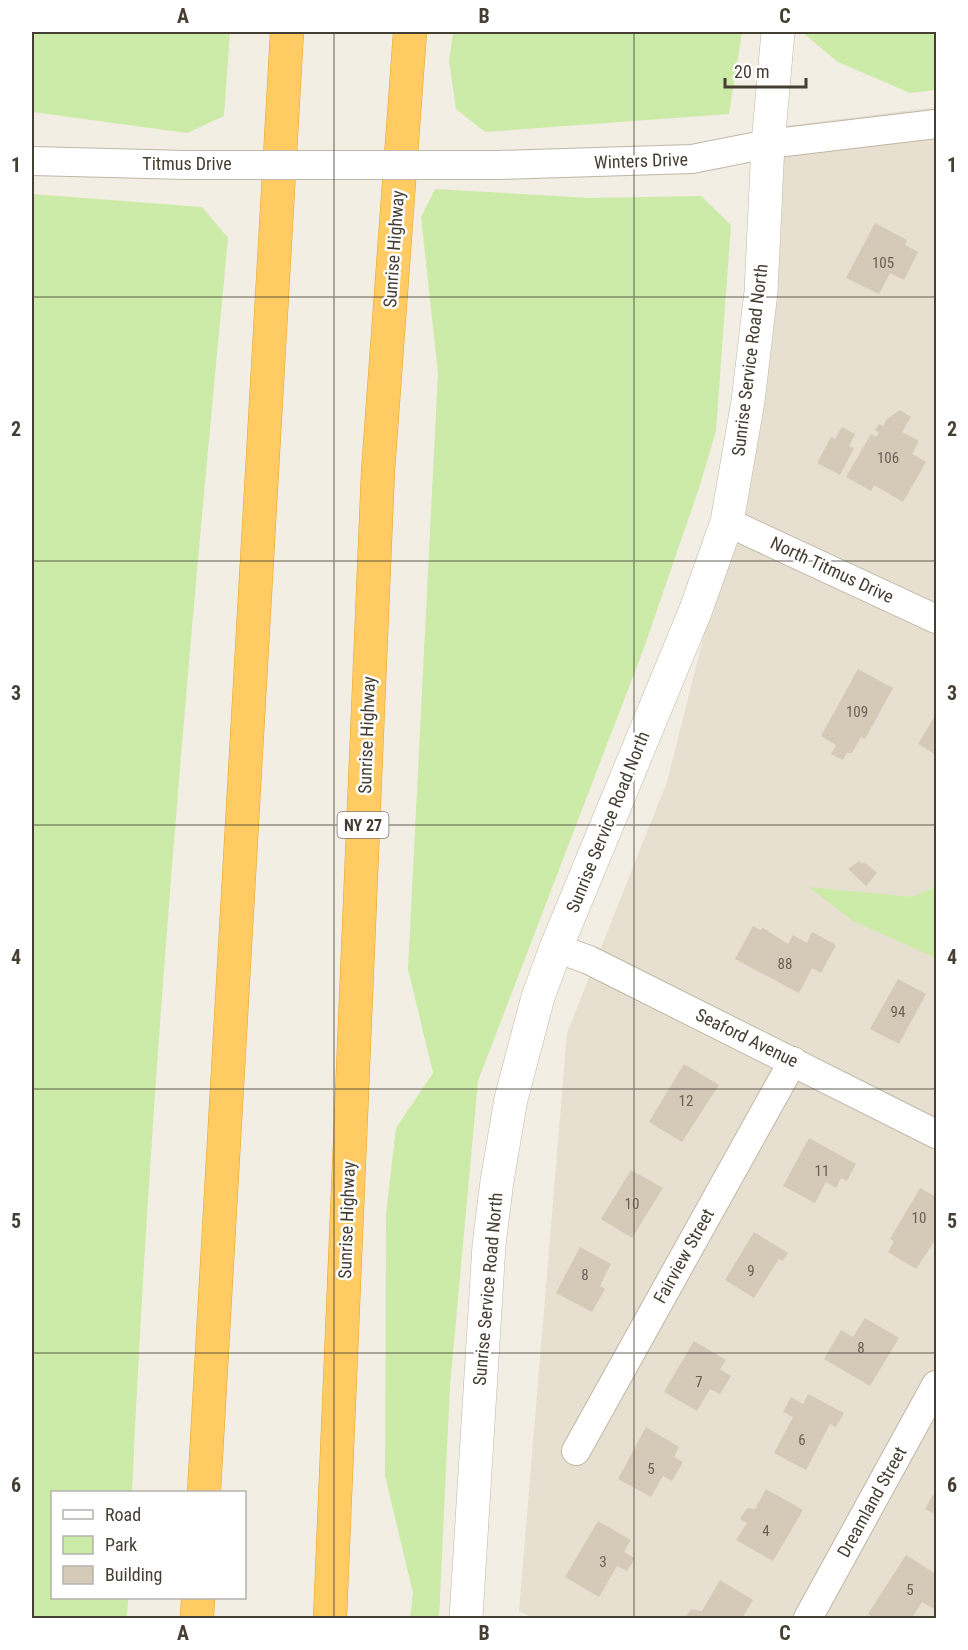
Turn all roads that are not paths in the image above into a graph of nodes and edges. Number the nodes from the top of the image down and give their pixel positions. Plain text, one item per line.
1 (287, 32) edge
2 (410, 32) edge
3 (778, 32) edge
4 (936, 124) edge
5 (768, 144) junction
6 (32, 161) edge
7 (342, 165) joint
8 (727, 522) junction
9 (936, 619) edge
10 (556, 948) junction
11 (793, 1061) junction
12 (936, 1134) edge
13 (936, 1385) edge
14 (576, 1451) dead end
15 (204, 1491) edge
16 (198, 1599) edge
17 (197, 1618) edge
18 (330, 1618) edge
19 (466, 1618) edge
20 (808, 1618) edge

1 - 15 highway
2 - 18 highway, Sunrise Highway / NY 27
3 - 5 street, Sunrise Service Road North
4 - 5 street, Winters Drive
5 - 7 street, Winters Drive, bridge
5 - 8 street, Sunrise Service Road North
6 - 7 street, Titmus Drive, bridge
8 - 9 street, North Titmus Drive
8 - 10 street, Sunrise Service Road North
10 - 11 street, Seaford Avenue
10 - 19 street, Sunrise Service Road North
11 - 12 street, Seaford Avenue
11 - 14 street, Fairview Street
13 - 20 street, Dreamland Street
16 - 17 highway

